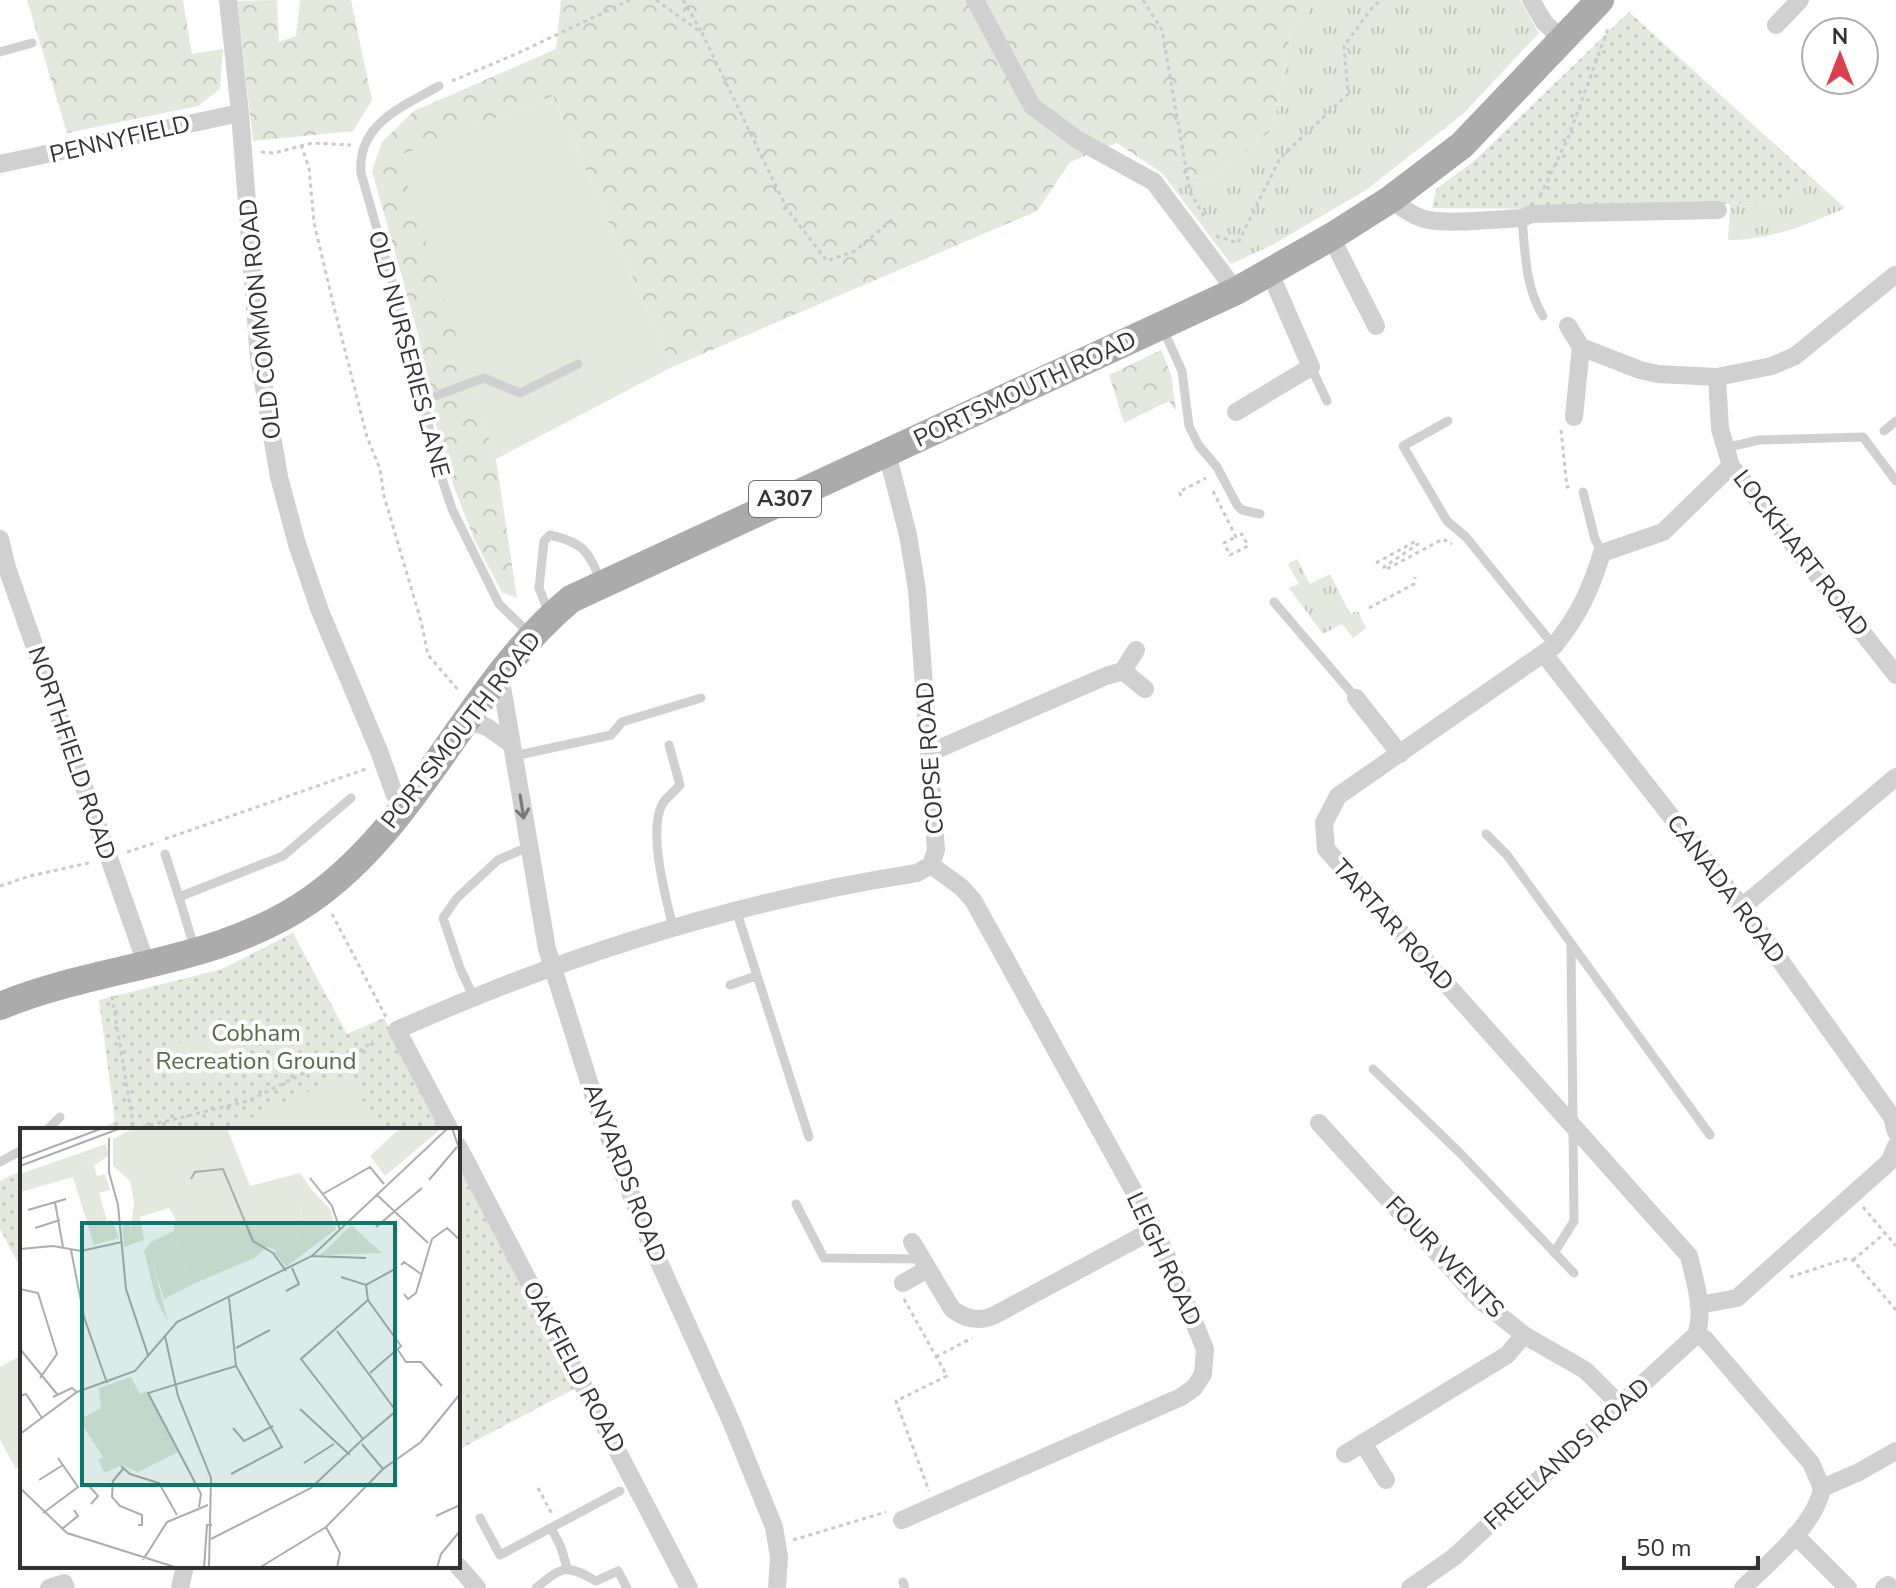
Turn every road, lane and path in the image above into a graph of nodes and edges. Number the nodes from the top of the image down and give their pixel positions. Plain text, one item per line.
1 (228, 0) edge
2 (630, 0) edge
3 (656, 0) edge
4 (683, 0) edge
5 (975, 0) edge
6 (1143, 0) edge
7 (1383, 0) edge
8 (1531, 0) edge
9 (1800, 0) edge
10 (1599, 1) edge
11 (1776, 25) dead end
12 (702, 33) junction
13 (1562, 40) junction
14 (32, 43) dead end
15 (0, 52) edge
16 (439, 86) joint
17 (240, 113) junction
18 (301, 145) junction
19 (363, 146) junction
20 (243, 149) junction
21 (0, 164) edge
22 (1391, 199) junction
23 (1718, 210) dead end
24 (1527, 216) junction
25 (893, 219) dead end
26 (1208, 224) dead end
27 (1214, 235) dead end
28 (1331, 237) junction
29 (1270, 273) junction
30 (1895, 275) edge
31 (1236, 291) junction
32 (1543, 316) dead end
33 (1161, 325) junction
34 (1376, 326) dead end
35 (1568, 326) dead end
36 (1581, 347) junction
37 (578, 364) dead end
38 (1311, 367) junction
39 (1717, 377) junction
40 (424, 400) junction
41 (1327, 401) dead end
42 (1236, 412) dead end
43 (1574, 417) joint
44 (1448, 421) dead end
45 (1896, 421) edge
46 (1884, 431) dead end
47 (887, 453) junction
48 (1728, 457) junction
49 (1203, 472) dead end
50 (1896, 481) edge
51 (1212, 490) dead end
52 (1583, 492) joint
53 (1181, 496) dead end
54 (1260, 514) dead end
55 (1236, 537) junction
56 (1466, 537) junction
57 (0, 539) edge
58 (1416, 541) junction
59 (1428, 547) junction
60 (1602, 553) junction
61 (1376, 563) dead end
62 (1415, 577) dead end
63 (602, 582) junction
64 (1274, 602) dead end
65 (1369, 608) dead end
66 (541, 626) junction
67 (1136, 650) dead end
68 (1549, 650) junction
69 (1123, 671) junction
70 (500, 675) junction
71 (1896, 675) edge
72 (1145, 689) dead end
73 (463, 692) dead end
74 (701, 698) dead end
75 (1356, 698) joint
76 (467, 720) junction
77 (669, 745) dead end
78 (512, 750) junction
79 (929, 753) junction
80 (1400, 754) junction
81 (383, 763) junction
82 (1896, 777) edge
83 (351, 798) dead end
84 (403, 806) junction
85 (1486, 834) dead end
86 (528, 847) junction
87 (165, 854) dead end
88 (110, 858) junction
89 (931, 865) junction
90 (0, 886) edge
91 (321, 893) junction
92 (179, 897) junction
93 (1742, 907) junction
94 (736, 910) junction
95 (673, 927) junction
96 (1571, 946) junction
97 (196, 953) junction
98 (147, 966) junction
99 (552, 966) junction
100 (756, 976) junction
101 (730, 985) dead end
102 (112, 991) dead end
103 (473, 996) junction
104 (0, 1006) edge
105 (397, 1030) junction
106 (373, 1041) dead end
107 (1373, 1069) dead end
108 (60, 1117) dead end
109 (1319, 1123) dead end
110 (1573, 1127) junction
111 (49, 1128) edge
112 (134, 1128) edge
113 (142, 1128) edge
114 (449, 1128) edge
115 (1896, 1132) edge
116 (1710, 1135) dead end
117 (809, 1137) dead end
118 (1896, 1146) edge
119 (460, 1150) edge
120 (20, 1151) edge
121 (0, 1162) edge
122 (1853, 1195) junction
123 (796, 1204) dead end
124 (1153, 1230) junction
125 (1884, 1233) junction
126 (912, 1242) dead end
127 (1896, 1246) edge
128 (1554, 1253) junction
129 (1853, 1260) junction
130 (925, 1264) junction
131 (1768, 1271) junction
132 (1574, 1273) dead end
133 (903, 1290) joint
134 (1699, 1305) junction
135 (1896, 1310) edge
136 (990, 1317) junction
137 (1524, 1335) junction
138 (1696, 1335) junction
139 (936, 1357) junction
140 (1621, 1406) junction
141 (1363, 1443) junction
142 (1896, 1451) edge
143 (1345, 1454) dead end
144 (1386, 1480) dead end
145 (538, 1488) dead end
146 (1822, 1488) junction
147 (620, 1491) dead end
148 (935, 1506) junction
149 (480, 1518) dead end
150 (902, 1520) joint
151 (554, 1526) junction
152 (1795, 1535) junction
153 (779, 1545) junction
154 (185, 1568) edge
155 (567, 1568) junction
156 (49, 1588) edge
157 (66, 1588) edge
158 (180, 1588) edge
159 (536, 1588) edge
160 (627, 1588) edge
161 (689, 1588) edge
162 (777, 1588) edge
163 (1410, 1588) edge
164 (1743, 1588) edge
165 (1848, 1588) edge

1 - 17 street, OLD COMMON ROAD
2 - 16 path
3 - 12 path
4 - 12 path
5 - 31 street
6 - 26 path
7 - 27 path
8 - 13 street
9 - 11 street
10 - 13 main road, PORTSMOUTH ROAD / A307
10 - 24 path
12 - 25 path
13 - 22 main road, PORTSMOUTH ROAD / A307
14 - 15 lane
16 - 19 lane
17 - 20 street, OLD COMMON ROAD
17 - 21 street, PENNYFIELD
18 - 19 path
18 - 20 path
18 - 73 path
19 - 40 lane, OLD NURSERIES LANE
20 - 81 street, OLD COMMON ROAD
22 - 24 street
22 - 28 main road, PORTSMOUTH ROAD / A307
23 - 24 street
24 - 32 lane
28 - 29 main road, PORTSMOUTH ROAD / A307
28 - 34 street
29 - 31 main road, PORTSMOUTH ROAD / A307
29 - 38 street
30 - 39 street
31 - 33 main road, PORTSMOUTH ROAD / A307
33 - 47 main road, PORTSMOUTH ROAD / A307
33 - 54 lane
35 - 36 street
36 - 39 street
36 - 43 street
37 - 40 lane
38 - 41 lane
38 - 42 street
39 - 48 street, LOCKHART ROAD
40 - 66 lane, OLD NURSERIES LANE
43 - 52 path
44 - 56 lane
45 - 46 lane
47 - 63 main road, PORTSMOUTH ROAD / A307
47 - 79 street, COPSE ROAD
48 - 50 lane
48 - 60 street
48 - 71 street, LOCKHART ROAD
49 - 53 path
51 - 55 path
52 - 60 lane
55 - 55 path
56 - 59 path
56 - 68 lane
57 - 88 street, NORTHFIELD ROAD
58 - 59 path
58 - 59 path
58 - 61 path
60 - 68 street, TARTAR ROAD
62 - 65 path
63 - 66 main road, PORTSMOUTH ROAD / A307
63 - 66 lane
64 - 75 lane
66 - 70 main road, PORTSMOUTH ROAD / A307
67 - 69 street
68 - 80 street, TARTAR ROAD
68 - 93 street, CANADA ROAD
69 - 72 street
69 - 79 street
70 - 76 main road, PORTSMOUTH ROAD / A307
70 - 78 street, ANYARDS ROAD
74 - 78 lane
75 - 80 street
76 - 78 street
76 - 84 main road, PORTSMOUTH ROAD / A307
77 - 95 lane
78 -> 86 street, ANYARDS ROAD
79 - 89 street, COPSE ROAD
80 - 110 street, TARTAR ROAD
81 - 84 street, OLD COMMON ROAD
81 - 88 path
82 - 93 street
83 - 92 lane
84 - 91 main road, PORTSMOUTH ROAD / A307
85 - 96 lane
86 - 99 street, ANYARDS ROAD
86 - 103 lane
87 - 92 lane
88 - 90 path
88 - 98 street, NORTHFIELD ROAD
89 - 94 street, COPSE ROAD
89 - 124 street, LEIGH ROAD
91 - 97 main road, PORTSMOUTH ROAD / A307
91 - 105 path
92 - 97 lane
93 - 115 street, CANADA ROAD
94 - 95 street, COPSE ROAD
94 - 100 lane
95 - 99 street, COPSE ROAD
96 - 110 lane
96 - 116 lane
97 - 98 main road, PORTSMOUTH ROAD / A307
98 - 104 main road, PORTSMOUTH ROAD / A307
99 - 103 street
99 - 153 street, ANYARDS ROAD
100 - 101 lane
100 - 117 lane
102 - 112 path
103 - 105 street
105 - 114 street
106 - 113 path
107 - 128 lane
108 - 111 lane
109 - 137 street, FOUR WENTS
110 - 128 lane
110 - 134 street, TARTAR ROAD
118 - 122 street
119 - 161 street, OAKFIELD ROAD
120 - 121 lane
122 - 125 path
122 - 131 street
123 - 130 lane
124 - 136 street
124 - 148 street, LEIGH ROAD
125 - 127 path
125 - 129 path
126 - 130 street
128 - 132 lane
129 - 131 path
129 - 135 path
130 - 133 street
130 - 136 street
131 - 134 street
133 - 139 path
134 - 138 street
136 - 139 path
137 - 140 street, FOUR WENTS
137 - 141 street
138 - 140 street, FREELANDS ROAD
138 - 146 street
139 - 148 path
140 - 163 street, FREELANDS ROAD
141 - 143 street
141 - 144 street
142 - 146 street
145 - 151 path
146 - 152 street
147 - 151 lane
148 - 150 street, LEIGH ROAD
149 - 151 lane
150 - 153 path
151 - 155 lane
152 - 164 street
152 - 165 street
153 - 162 street, ANYARDS ROAD
154 - 158 street
155 - 159 lane
155 - 160 lane
156 - 157 street

